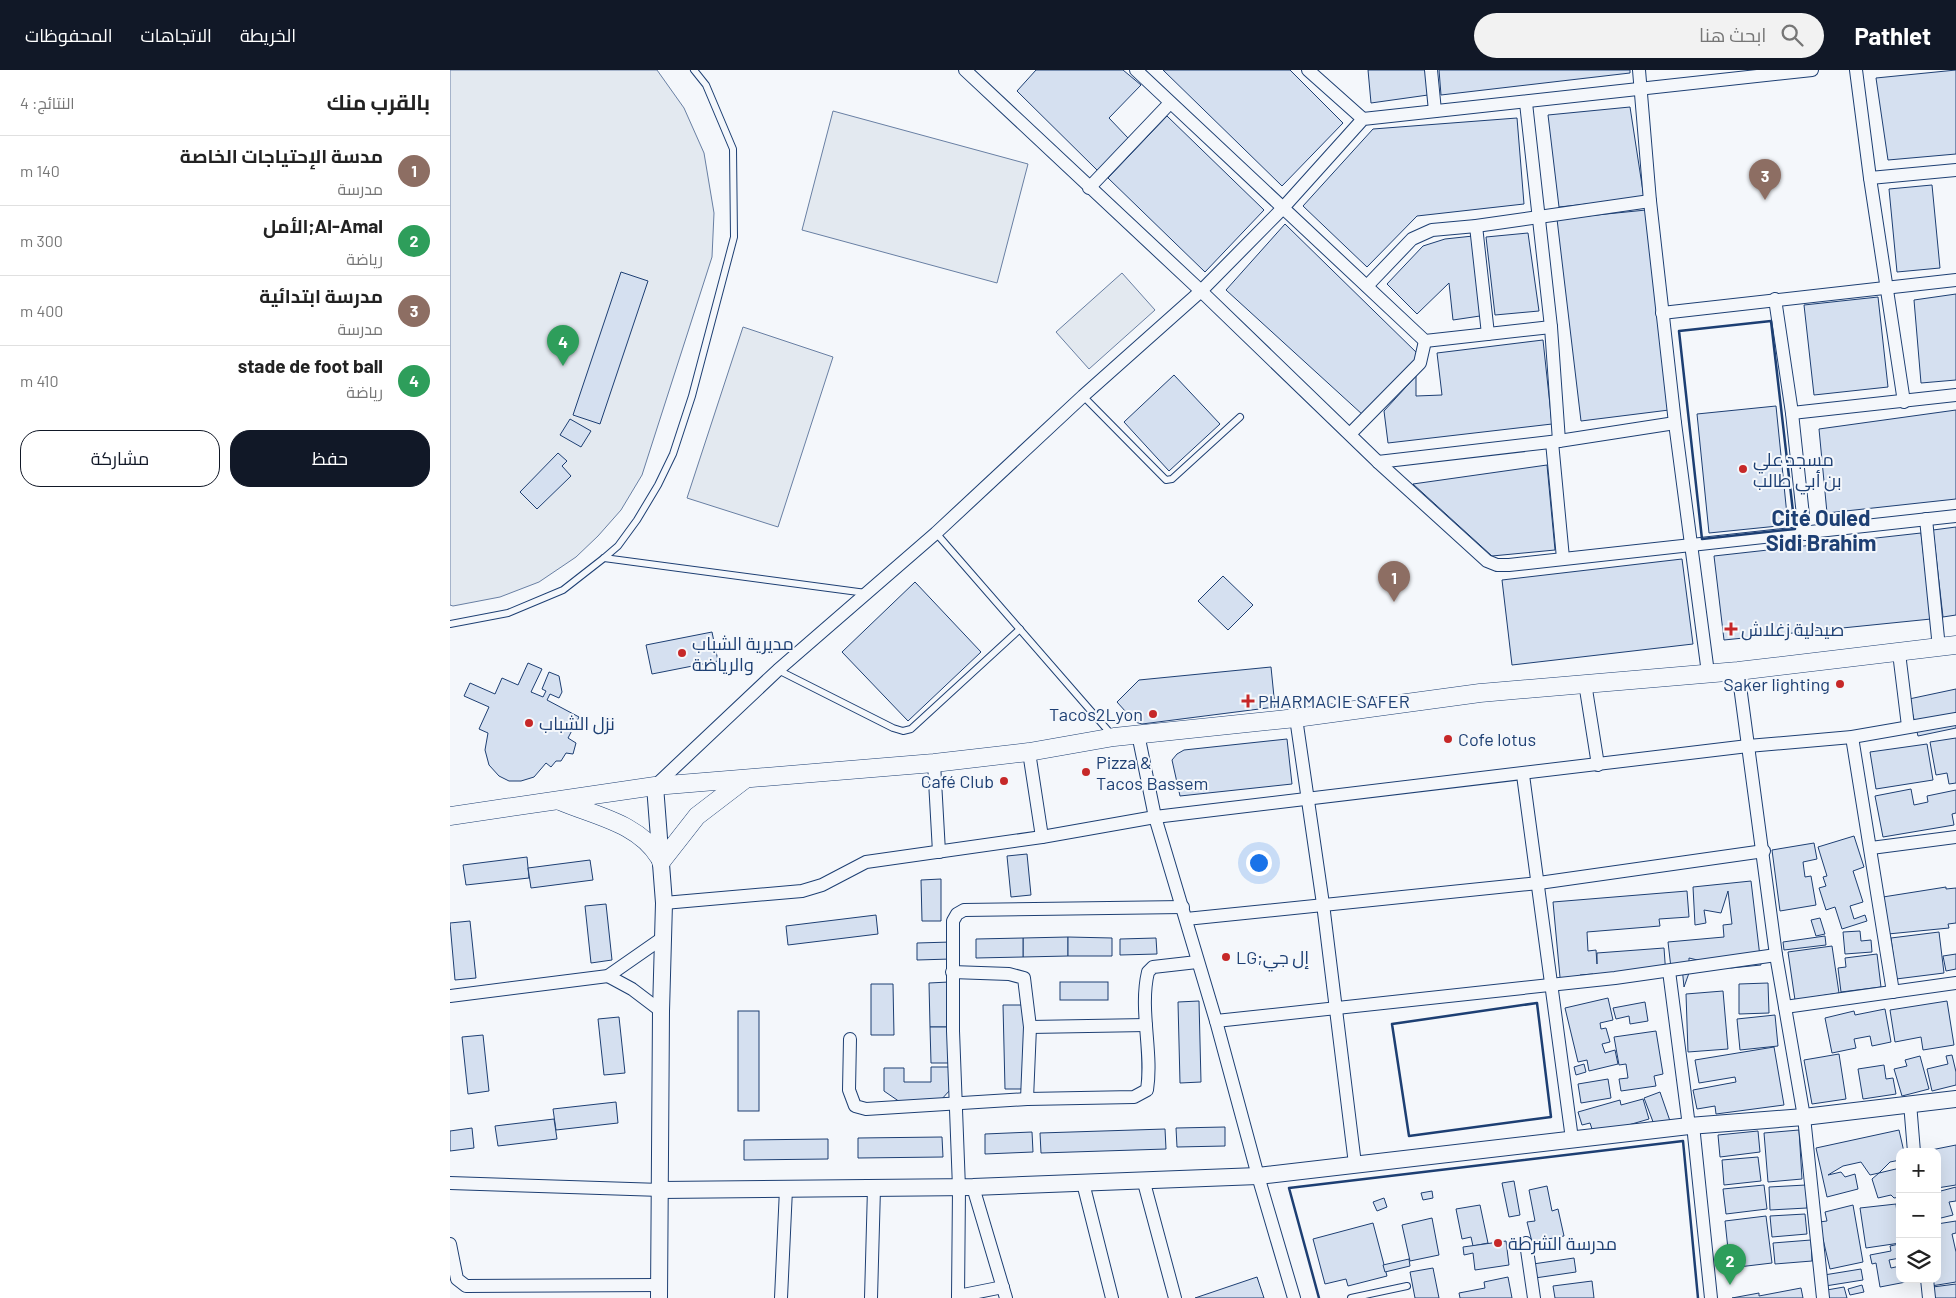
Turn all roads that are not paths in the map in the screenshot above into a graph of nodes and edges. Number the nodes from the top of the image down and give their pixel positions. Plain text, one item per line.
1 (694, 70) edge
2 (965, 70) edge
3 (1136, 70) edge
4 (1308, 70) edge
5 (1431, 70) edge
6 (1639, 70) edge
7 (1812, 70) edge
8 (1856, 70) edge
9 (1641, 90) junction
10 (1170, 103) junction
11 (1526, 103) junction
12 (1435, 111) junction
13 (1363, 119) junction
14 (1956, 170) edge
15 (1870, 178) junction
16 (1089, 188) junction
17 (1650, 201) junction
18 (1282, 209) junction
19 (1539, 218) junction
20 (1476, 226) junction
21 (1956, 280) edge
22 (1366, 286) junction
23 (1887, 288) junction
24 (1201, 291) junction
25 (1776, 299) junction
26 (1662, 313) junction
27 (1551, 327) junction
28 (1488, 334) junction
29 (1425, 341) junction
30 (1956, 395) edge
31 (1083, 396) junction
32 (1904, 402) junction
33 (1792, 414) junction
34 (1240, 417) dead end
35 (1675, 423) junction
36 (1350, 434) junction
37 (1556, 441) junction
38 (1378, 462) junction
39 (1956, 516) edge
40 (1926, 519) junction
41 (936, 533) junction
42 (1805, 534) junction
43 (1690, 546) junction
44 (604, 558) junction
45 (1563, 558) junction
46 (868, 593) junction
47 (450, 624) edge
48 (1020, 629) junction
49 (1947, 647) edge
50 (1899, 653) junction
51 (778, 670) junction
52 (1738, 671) junction
53 (1708, 673) junction
54 (1585, 683) junction
55 (1296, 718) junction
56 (1956, 720) edge
57 (1908, 726) junction
58 (1138, 734) junction
59 (1852, 736) junction
60 (1114, 737) junction
61 (1748, 746) junction
62 (1029, 752) junction
63 (934, 762) junction
64 (1598, 765) junction
65 (1523, 775) junction
66 (744, 780) junction
67 (655, 786) junction
68 (1309, 799) junction
69 (560, 801) junction
70 (450, 816) edge
71 (1155, 817) junction
72 (1042, 837) junction
73 (1956, 837) edge
74 (1871, 848) junction
75 (1764, 851) junction
76 (938, 852) junction
77 (660, 860) junction
78 (1538, 883) junction
79 (664, 903) junction
80 (1323, 904) junction
81 (1184, 913) junction
82 (664, 937) junction
83 (1776, 955) junction
84 (1197, 962) junction
85 (1669, 971) junction
86 (952, 972) junction
87 (608, 976) junction
88 (1956, 983) edge
89 (1551, 984) junction
90 (1893, 992) junction
91 (450, 996) edge
92 (1785, 1007) junction
93 (1335, 1010) junction
94 (661, 1011) junction
95 (1216, 1021) junction
96 (1146, 1025) junction
97 (1030, 1027) junction
98 (850, 1039) dead end
99 (1027, 1099) junction
100 (1956, 1099) edge
101 (954, 1103) junction
102 (1910, 1103) junction
103 (1804, 1117) junction
104 (1691, 1126) junction
105 (1572, 1139) junction
106 (1914, 1148) edge
107 (1354, 1164) junction
108 (1258, 1176) junction
109 (1143, 1179) junction
110 (450, 1183) edge
111 (1083, 1183) junction
112 (874, 1188) junction
113 (966, 1188) junction
114 (786, 1189) junction
115 (661, 1190) junction
116 (1526, 1243) dead end
117 (450, 1244) edge
118 (1927, 1283) edge
119 (1407, 1286) dead end
120 (659, 1291) edge
121 (1004, 1293) edge
122 (958, 1297) edge
123 (781, 1298) edge
124 (871, 1298) edge
125 (1112, 1298) edge
126 (1175, 1298) edge
127 (1294, 1298) edge
128 (1351, 1298) edge
129 (1534, 1298) edge
130 (1711, 1298) edge
131 (1823, 1298) edge
132 (1929, 1298) edge

1 - 44 lane
2 - 16 street
3 - 10 street
4 - 13 street
5 - 12 street
6 - 9 street
7 - 9 street
8 - 15 street
9 - 11 street
9 - 17 street
10 - 16 street
10 - 18 street
11 - 12 street
11 - 19 street
12 - 13 street
13 - 18 street
14 - 15 street
15 - 23 street
16 - 24 street
17 - 19 street
17 - 26 street
18 - 22 street
18 - 24 street
19 - 20 street
19 - 27 street
20 - 22 street
20 - 28 street
21 - 23 street
22 - 29 street
23 - 25 street
23 - 32 street
24 - 31 street
24 - 36 street
25 - 26 street
25 - 33 street
26 - 35 street
27 - 28 street
27 - 37 street
28 - 29 street
29 - 36 street
30 - 32 street
31 - 34 lane
31 - 41 street
32 - 33 street
33 - 42 street
35 - 37 street
35 - 43 street
36 - 38 street
37 - 38 street
37 - 45 street
38 - 45 street
39 - 40 street
40 - 42 street
40 - 49 street
41 - 46 street
41 - 48 lane
42 - 43 street
43 - 45 street
43 - 53 street
44 - 46 lane
44 - 47 lane
46 - 51 street
48 - 51 lane
48 - 60 lane
49 - 50 main road
50 - 52 main road
50 - 57 street
51 - 67 street
52 - 53 main road
52 - 61 street
53 - 54 main road
54 - 55 main road
54 - 64 street
55 - 58 main road
55 - 68 street
56 - 57 street
57 - 59 street
58 - 60 main road
58 - 71 street
59 - 61 street
59 - 74 street
60 - 62 main road
61 - 64 street
61 - 75 street
62 - 63 main road
62 - 72 street
63 - 66 main road
63 - 76 street
64 - 65 street
65 - 68 street
65 - 78 street
66 - 67 main road
66 - 77 main road
67 - 69 main road
67 - 77 street
68 - 71 street
68 - 80 street
69 - 70 main road
69 - 77 main road
71 - 72 street
71 - 81 street
72 - 76 street
73 - 74 street
74 - 90 street
75 - 78 street
75 - 83 street
76 - 79 street
77 - 79 street
78 - 80 street
78 - 89 street
79 - 82 street
80 - 81 street
80 - 93 street
81 - 84 street
81 - 86 street
82 - 87 street
82 - 94 street
83 - 85 street
83 - 92 street
84 - 95 street
84 - 96 street
85 - 89 street
85 - 104 street
86 - 97 street
86 - 101 street
87 - 91 street
87 - 94 street
88 - 90 street
89 - 93 street
89 - 105 street
90 - 92 street
92 - 103 street
93 - 95 street
93 - 107 street
94 - 115 street
95 - 108 street
96 - 97 street
96 - 99 street
97 - 99 street
98 - 101 street
99 - 101 street
100 - 102 street
101 - 113 street
102 - 103 street
102 - 106 street
103 - 104 street
103 - 131 street
104 - 105 street
104 - 130 street
105 - 107 street
107 - 108 street
108 - 109 street
108 - 127 street
109 - 111 street
109 - 126 street
110 - 115 street
111 - 113 street
111 - 125 street
112 - 113 street
112 - 114 street
112 - 124 street
113 - 121 street
113 - 122 street
114 - 115 street
114 - 123 street
115 - 120 street
116 - 129 street
117 - 120 street
118 - 132 street
119 - 128 lane
121 - 122 street

